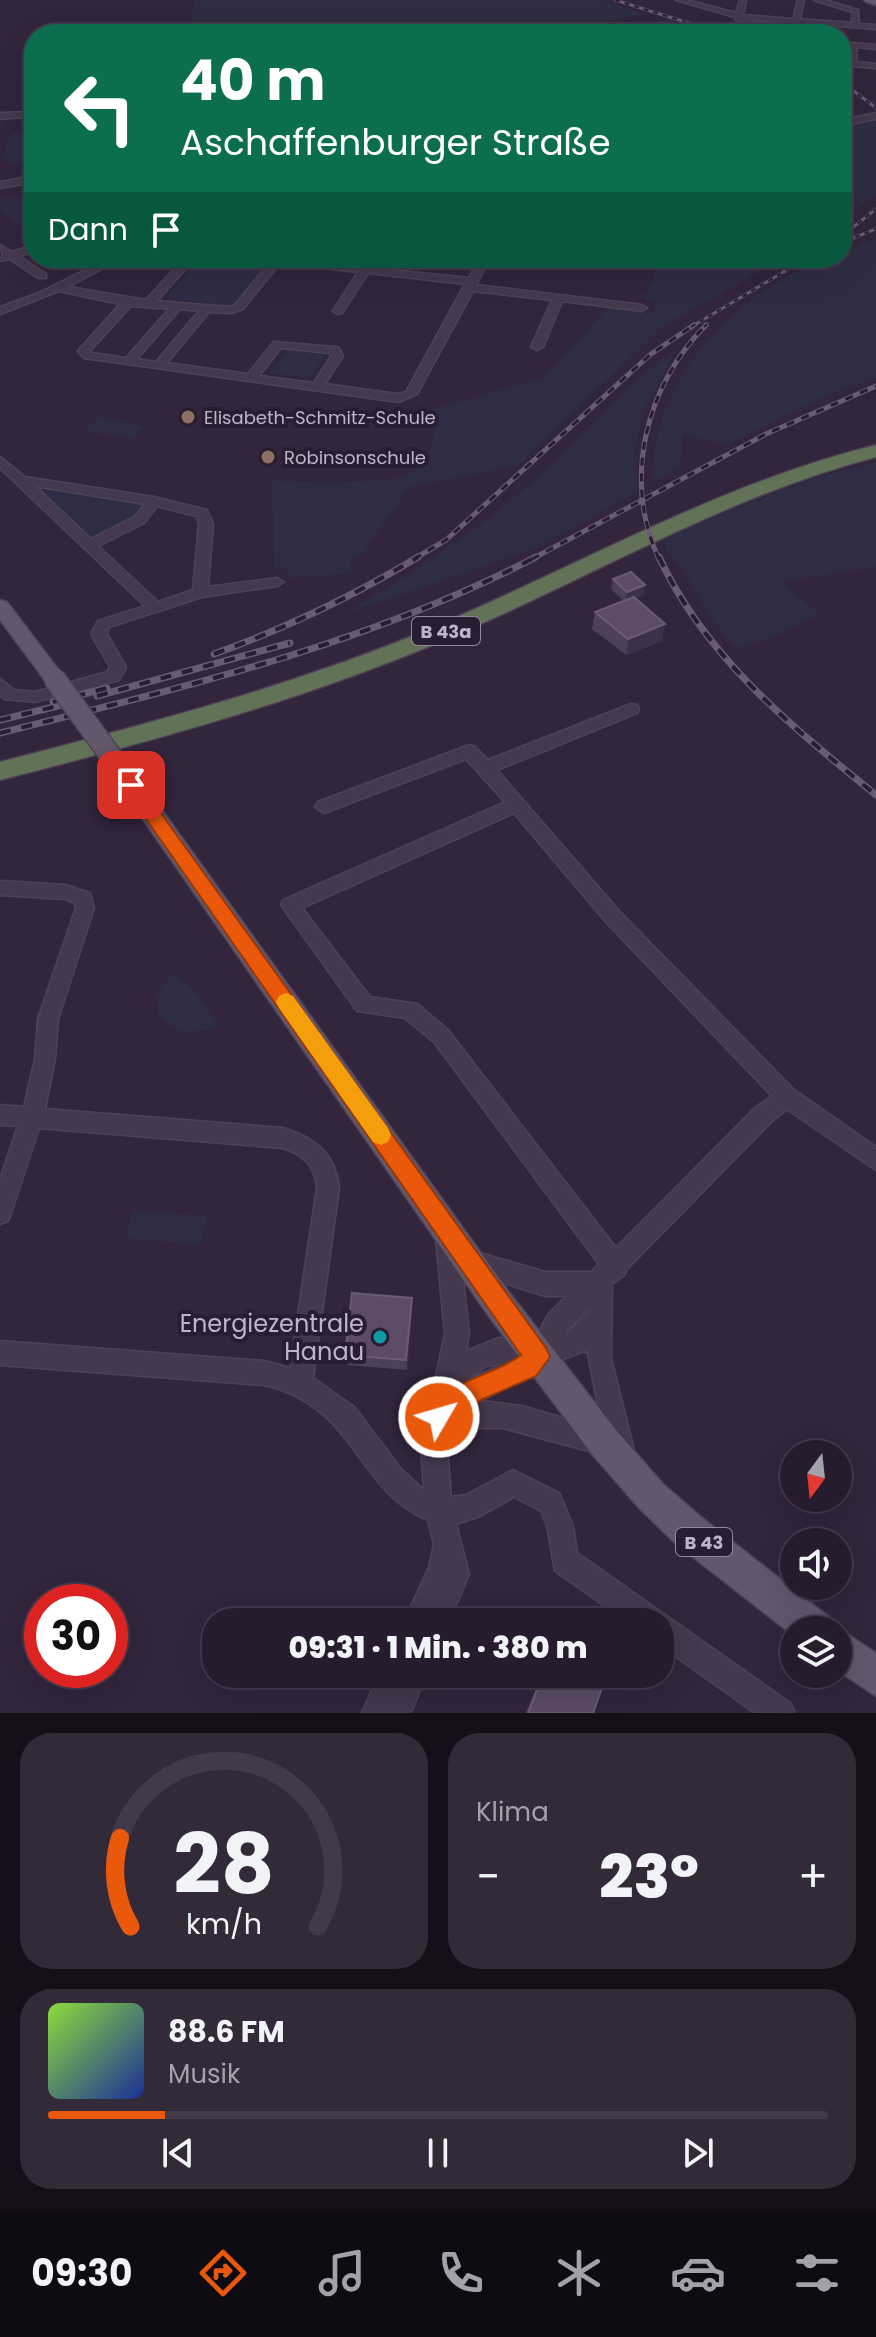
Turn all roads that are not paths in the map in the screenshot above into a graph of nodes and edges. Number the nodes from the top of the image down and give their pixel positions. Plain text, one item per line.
1 (679, 0) edge
2 (710, 0) edge
3 (743, 0) edge
4 (801, 0) edge
5 (817, 0) edge
6 (869, 0) edge
7 (726, 1) edge
8 (876, 2) edge
9 (738, 16) junction
10 (796, 21) junction
11 (754, 24) edge
12 (795, 24) edge
13 (840, 24) edge
14 (852, 25) edge
15 (855, 25) junction
16 (876, 27) edge
17 (854, 45) joint
18 (876, 47) edge
19 (876, 66) edge
20 (24, 115) edge
21 (0, 116) edge
22 (876, 116) edge
23 (852, 121) edge
24 (24, 181) edge
25 (0, 185) edge
26 (0, 248) edge
27 (5, 257) edge
28 (24, 267) edge
29 (26, 268) edge
30 (97, 268) edge
31 (181, 268) edge
32 (271, 268) edge
33 (347, 268) edge
34 (479, 268) edge
35 (365, 270) junction
36 (42, 276) dead end
37 (470, 285) junction
38 (58, 288) junction
39 (558, 298) junction
40 (126, 302) junction
41 (149, 303) junction
42 (177, 306) junction
43 (642, 308) dead end
44 (205, 310) junction
45 (0, 311) edge
46 (221, 311) junction
47 (338, 311) dead end
48 (252, 314) dead end
49 (537, 347) dead end
50 (128, 362) junction
51 (159, 366) junction
52 (251, 378) junction
53 (317, 387) junction
54 (876, 441) edge
55 (876, 451) edge
56 (0, 461) edge
57 (25, 481) junction
58 (154, 501) junction
59 (91, 544) junction
60 (277, 582) dead end
61 (200, 593) junction
62 (0, 606) edge
63 (155, 607) junction
64 (0, 684) edge
65 (49, 687) junction
66 (631, 709) dead end
67 (0, 757) edge
68 (485, 768) junction
69 (0, 771) edge
70 (517, 804) junction
71 (324, 807) dead end
72 (0, 888) edge
73 (787, 1097) junction
74 (0, 1115) edge
75 (32, 1118) junction
76 (876, 1160) edge
77 (0, 1213) edge
78 (445, 1228) junction
79 (468, 1261) junction
80 (608, 1275) junction
81 (599, 1319) junction
82 (545, 1349) junction
83 (0, 1353) edge
84 (447, 1383) junction
85 (300, 1384) junction
86 (439, 1417) junction
87 (614, 1455) junction
88 (439, 1510) junction
89 (448, 1538) junction
90 (424, 1608) edge
91 (441, 1608) edge
92 (632, 1608) edge
93 (798, 1616) edge
94 (674, 1638) edge
95 (852, 1658) edge
96 (876, 1677) edge
97 (388, 1688) edge
98 (406, 1688) edge
99 (377, 1713) edge
100 (396, 1713) edge
101 (780, 1713) edge

1 - 9 street
2 - 7 street
3 - 9 street
4 - 10 street
5 - 15 street
6 - 8 main road
9 - 10 street
9 - 11 street
10 - 12 street
10 - 13 street
14 - 15 street
15 - 16 street
17 - 18 street
17 - 19 street
20 - 21 street
22 - 23 street
24 - 25 street
26 - 27 street
27 - 28 street
29 - 36 street
30 - 38 street
31 - 41 street
32 - 46 street
33 - 35 street
34 - 37 street
35 - 37 street
35 - 47 street
37 - 39 street
37 - 53 street
38 - 40 street
38 - 45 street
39 - 43 street
39 - 49 street
40 - 41 street
40 - 50 street
41 - 42 street
42 - 44 street
42 - 50 street
44 - 46 street
44 - 51 street
46 - 48 street
50 - 51 street
51 - 52 street
52 - 53 street
52 - 53 street
54 - 67 highway, B 43a
55 - 69 highway, B 43a
56 - 57 street
57 - 58 street
57 - 59 street
58 - 59 street
58 - 61 street
59 - 63 street
60 - 61 street
61 - 63 street
62 - 65 main road
63 - 65 street
64 - 65 street
65 - 78 main road, B 43, bridge
66 - 68 street
68 - 70 street
68 - 71 street
70 - 73 street
70 - 80 street
72 - 75 street
73 - 76 street
73 - 80 street
74 - 75 street
75 - 77 street
75 - 85 street
78 - 79 main road, B 43
78 - 84 street
79 - 80 street
79 - 82 main road, B 43
80 - 81 street
80 - 82 street
81 - 82 street
81 - 87 street
82 - 84 street
82 - 86 street
82 - 87 main road, B 43
83 - 85 street
84 - 86 street
85 - 88 street
86 - 87 street
86 - 88 street
87 - 93 main road, B 43
88 - 89 street
88 - 92 street
89 - 90 street
89 - 91 street
94 - 101 street
95 - 96 main road
97 - 99 street
98 - 100 street

